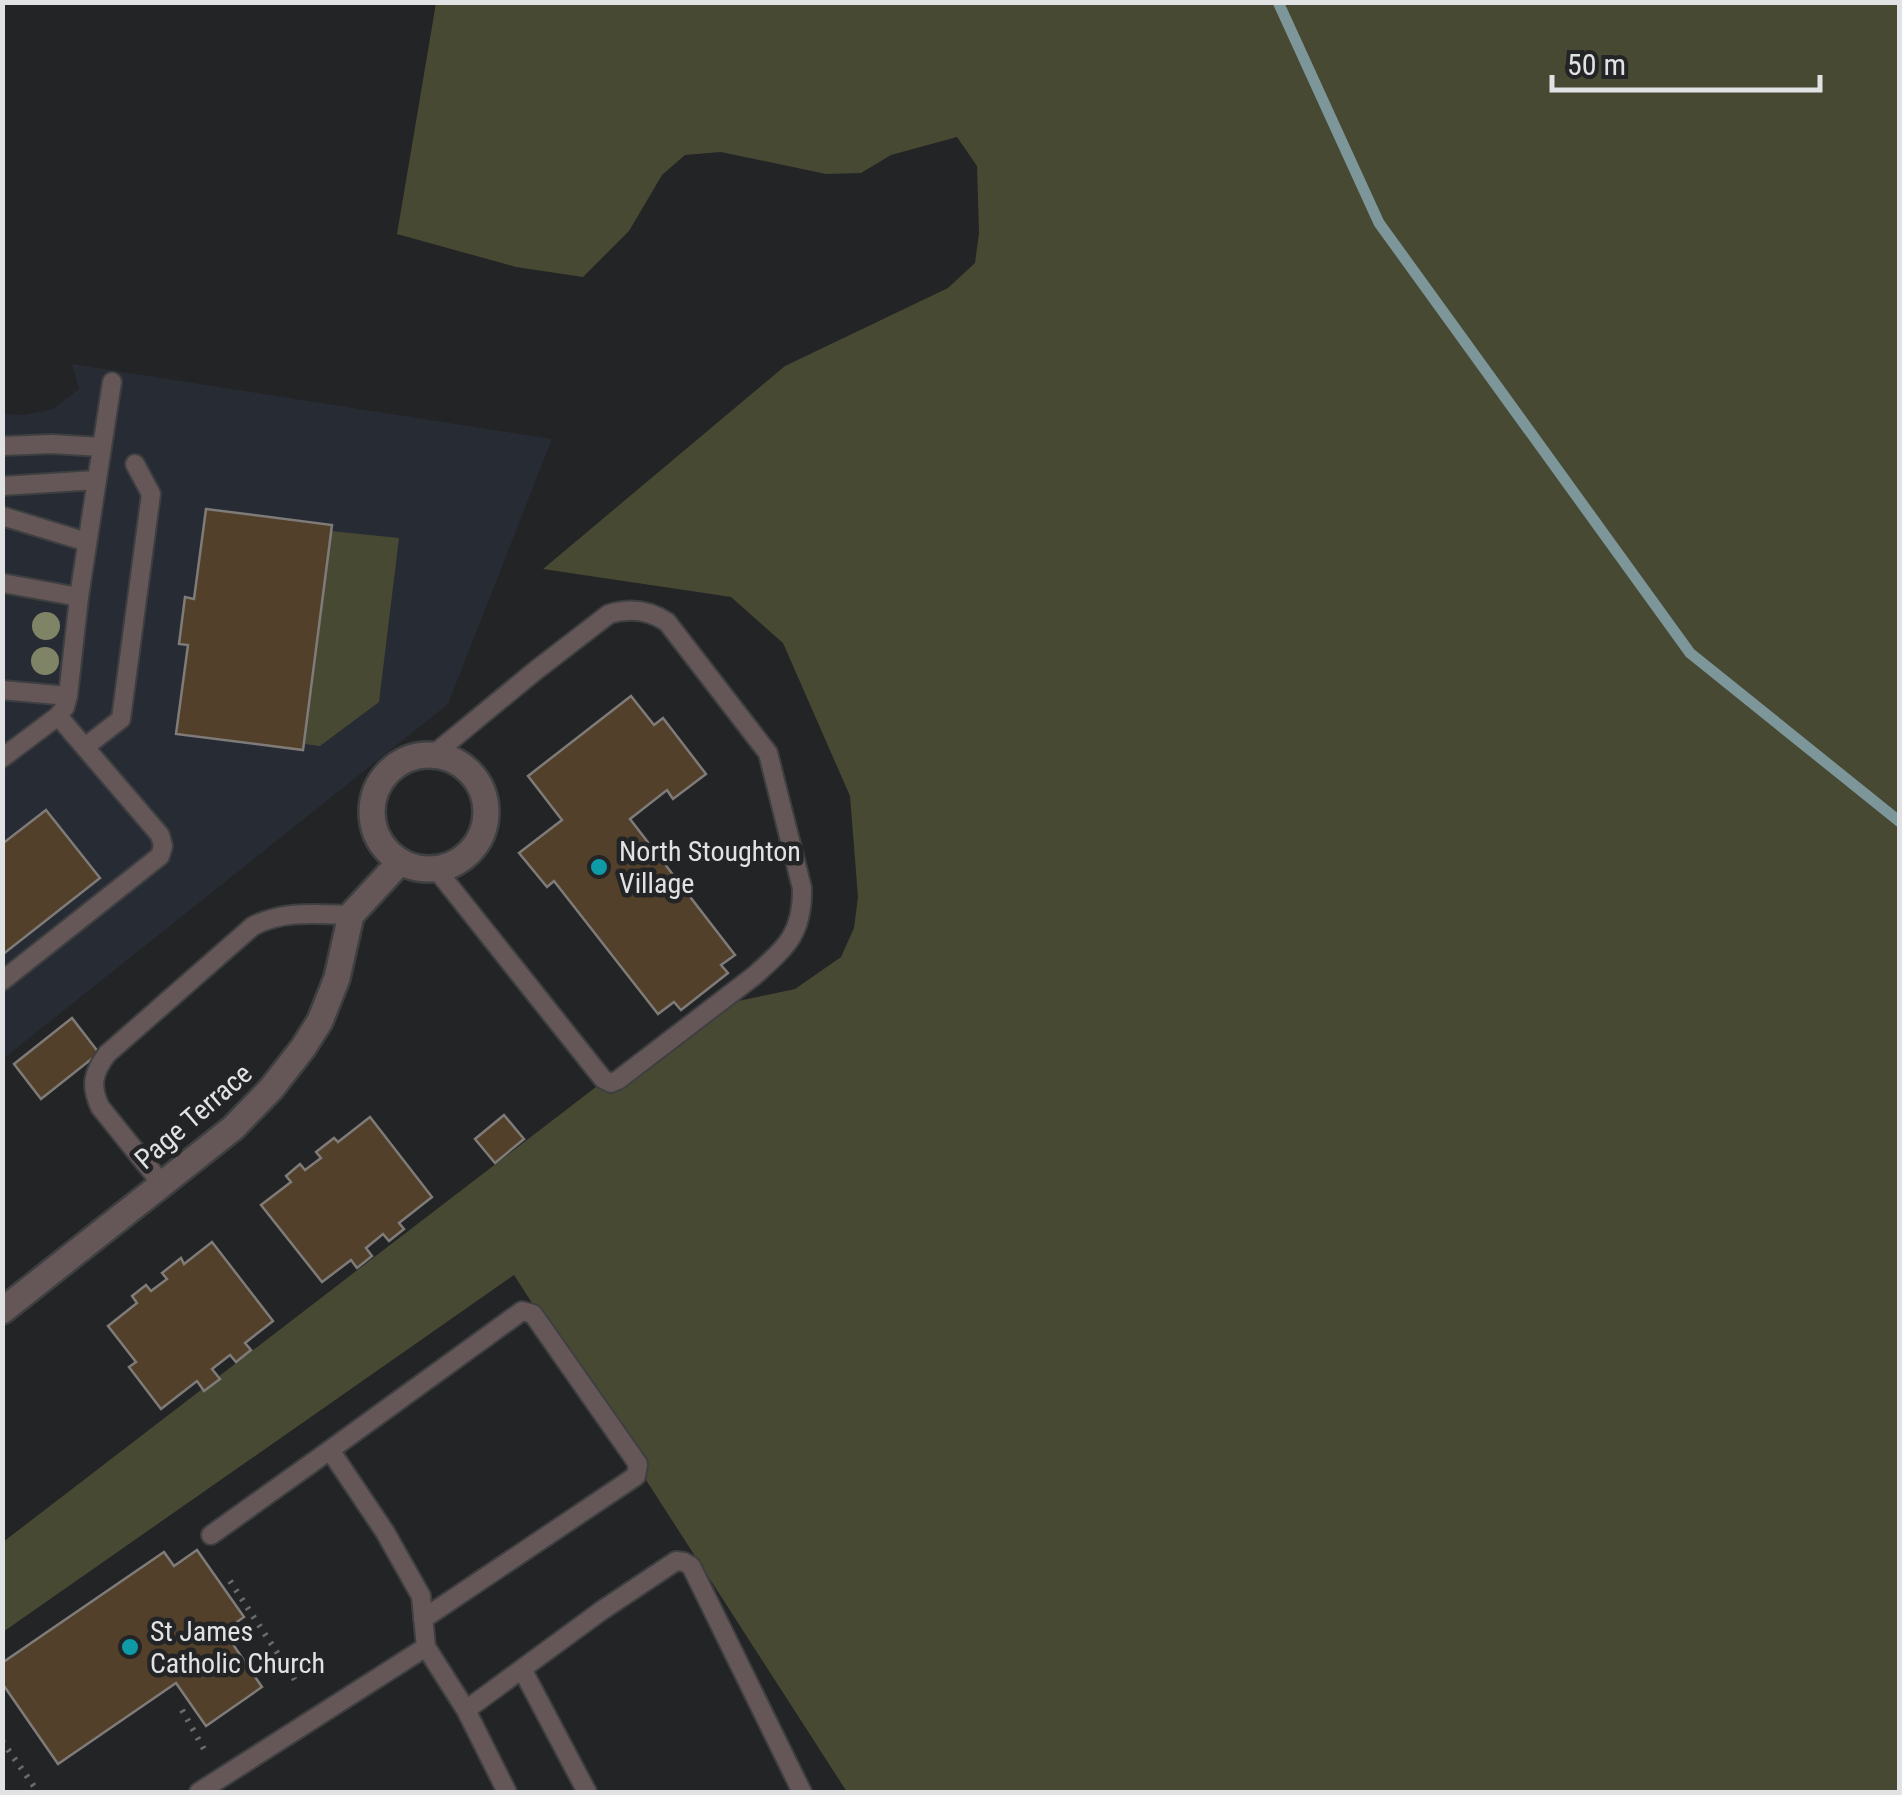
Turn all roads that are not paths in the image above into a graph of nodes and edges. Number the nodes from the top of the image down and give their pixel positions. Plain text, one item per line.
1 (112, 382) dead end
2 (2, 446) edge
3 (101, 447) junction
4 (134, 464) dead end
5 (96, 480) junction
6 (2, 486) edge
7 (2, 516) edge
8 (87, 542) junction
9 (2, 583) edge
10 (79, 598) junction
11 (2, 690) edge
12 (68, 696) junction
13 (58, 716) junction
14 (85, 747) junction
15 (433, 755) junction
16 (2, 758) edge
17 (400, 862) junction
18 (436, 869) junction
19 (351, 915) junction
20 (2, 981) edge
21 (162, 1184) junction
22 (2, 1311) edge
23 (330, 1450) junction
24 (211, 1536) dead end
25 (423, 1620) junction
26 (426, 1647) junction
27 (522, 1669) junction
28 (466, 1710) junction
29 (198, 1792) edge
30 (506, 1792) edge
31 (587, 1792) edge
32 (802, 1792) edge

1 - 3 lane
2 - 3 lane
3 - 5 lane
4 - 14 lane
5 - 6 lane
5 - 8 lane
7 - 8 lane
8 - 10 lane
9 - 10 lane
10 - 12 lane
11 - 12 lane
12 - 13 lane
13 - 14 lane
13 - 16 lane
14 - 20 lane
15 - 17 street
15 - 18 street
15 - 18 lane
17 - 18 street
17 - 19 street
19 - 21 street, Page Terrace
19 - 21 lane
21 - 22 street, Page Terrace
23 - 24 lane
23 - 25 lane
23 - 25 lane
25 - 26 lane
26 - 28 lane
26 - 29 lane
27 - 28 lane
27 - 31 lane
27 - 32 lane
28 - 30 lane

